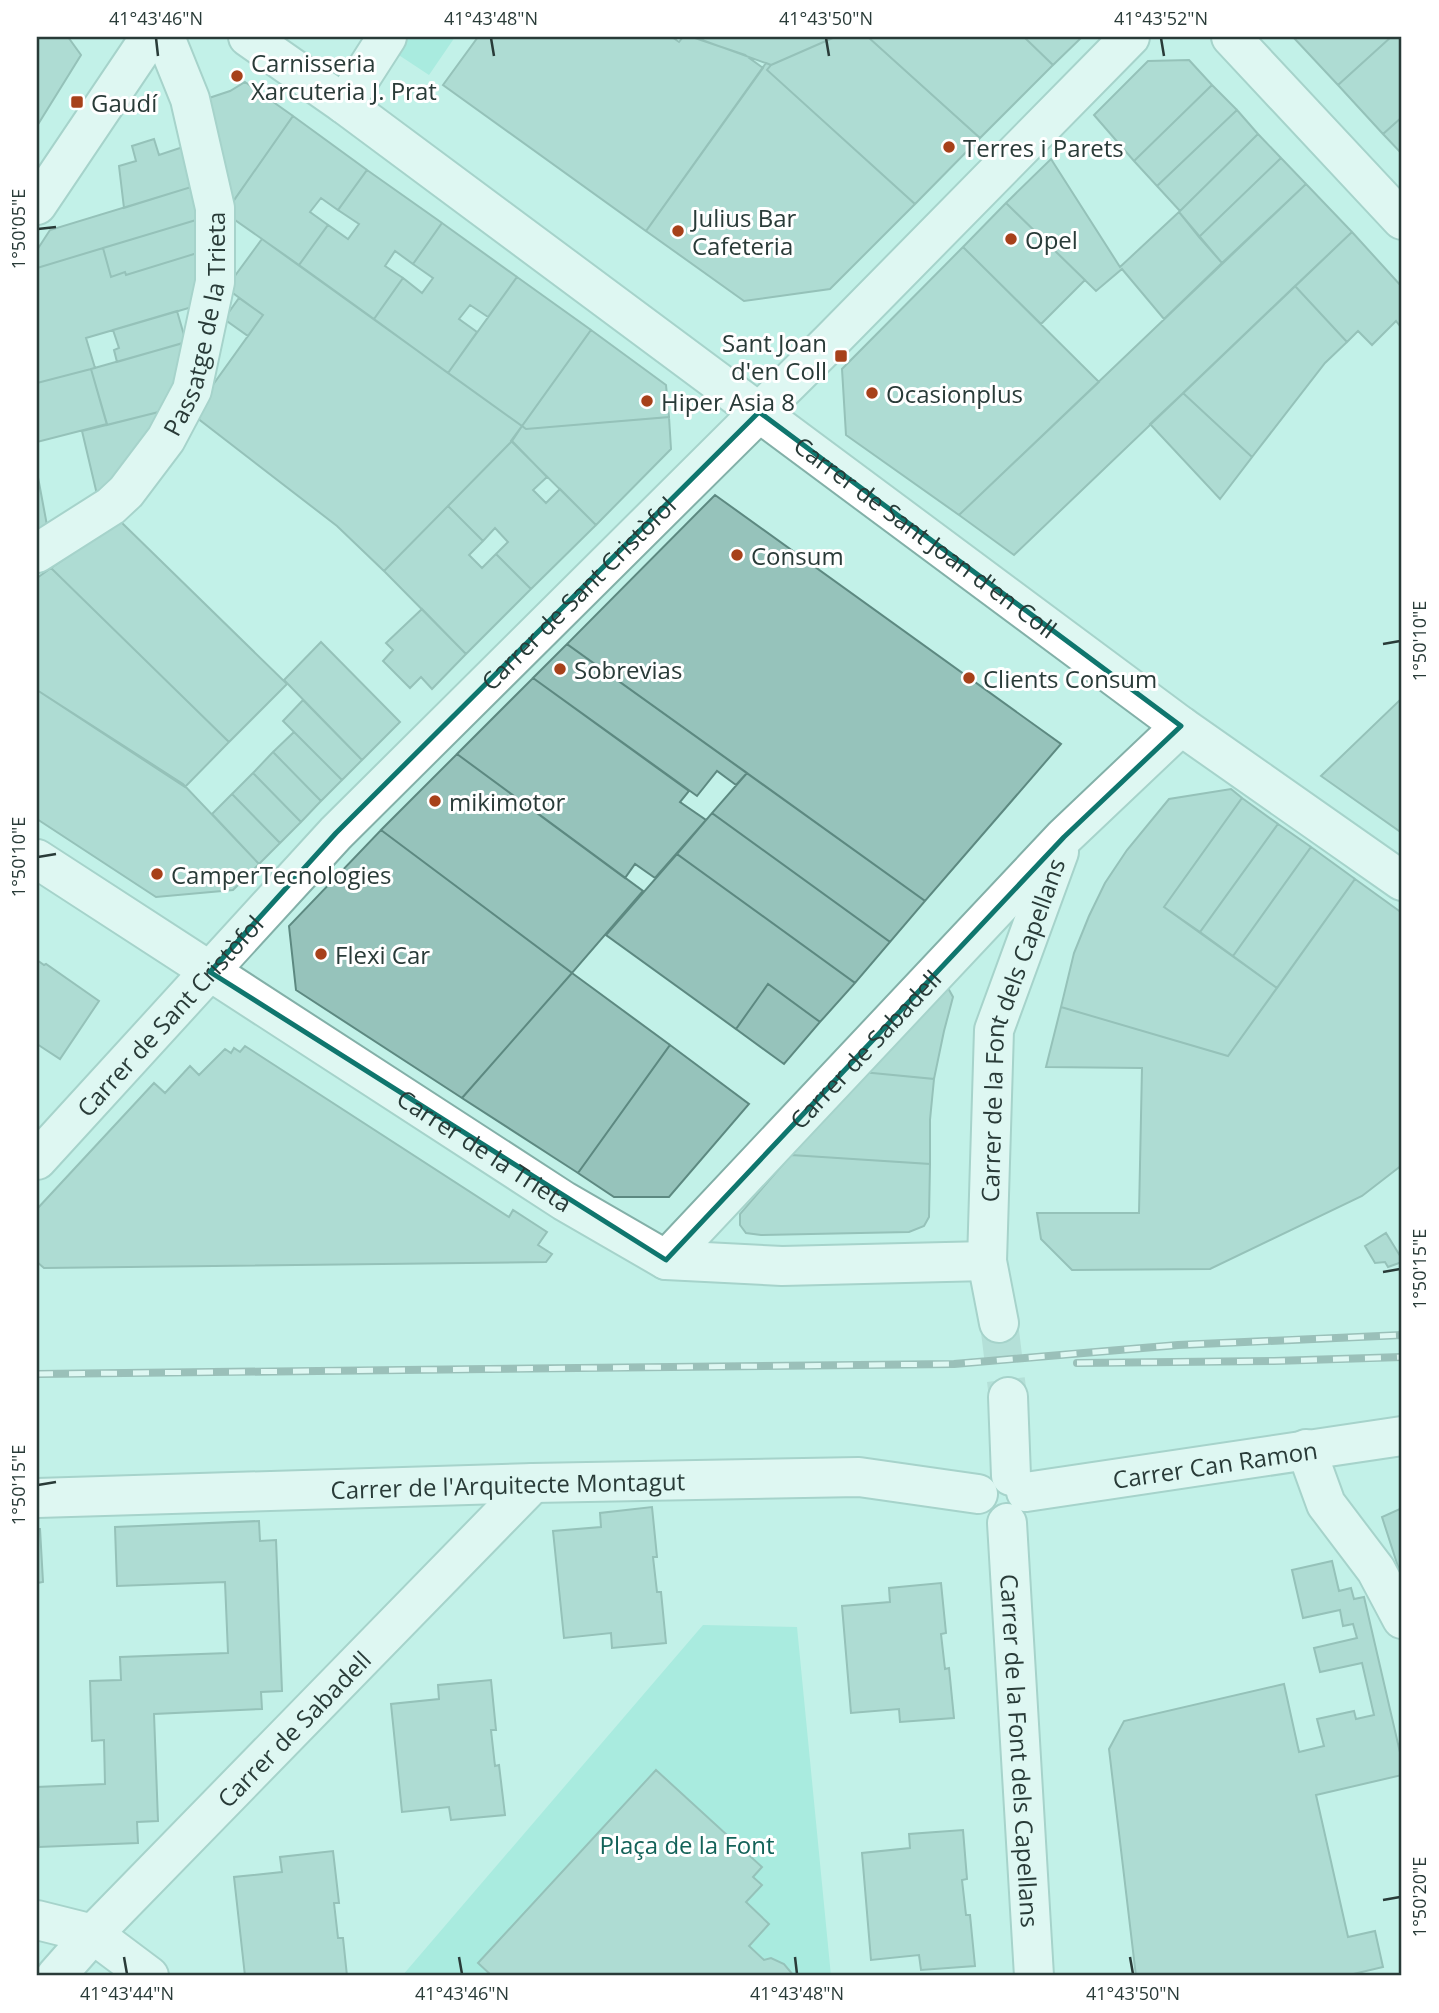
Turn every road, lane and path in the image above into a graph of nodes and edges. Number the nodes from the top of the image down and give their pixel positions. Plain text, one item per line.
1 (150, 37) edge
2 (165, 37) edge
3 (248, 37) edge
4 (387, 37) edge
5 (1129, 37) edge
6 (1231, 37) edge
7 (344, 104) junction
8 (37, 205) edge
9 (1402, 220) edge
10 (759, 412) junction
11 (37, 553) edge
12 (1181, 726) junction
13 (1065, 837) junction
14 (37, 859) edge
15 (1402, 881) edge
16 (210, 972) junction
17 (37, 1160) edge
18 (666, 1260) junction
19 (987, 1261) junction
20 (999, 1323) tunnel mouth
21 (1008, 1397) tunnel mouth
22 (1402, 1436) edge
23 (1306, 1449) junction
24 (533, 1483) junction
25 (1005, 1487) junction
26 (37, 1497) edge
27 (1402, 1619) edge
28 (37, 1920) edge
29 (93, 1934) junction
30 (56, 1976) edge
31 (149, 1976) edge
32 (1034, 1976) edge

1 - 8 street
2 - 11 street, Passatge de la Trieta
3 - 7 street, Carrer de Sant Joan d'en Coll
4 - 7 street
5 - 10 street, Carrer de Sant Cristòfol
6 - 9 street
7 - 10 street, Carrer de Sant Joan d'en Coll
10 - 12 street, Carrer de Sant Joan d'en Coll
10 - 16 street, Carrer de Sant Cristòfol
12 - 13 street, Carrer de la Font dels Capellans
12 - 15 street, Carrer de Sant Joan d'en Coll
13 - 18 street, Carrer de Sabadell
13 - 19 street, Carrer de la Font dels Capellans
14 - 16 street, Carrer de la Trieta
16 - 17 street, Carrer de Sant Cristòfol
16 - 18 street, Carrer de la Trieta
18 - 19 street, Carrer de la Trieta
19 - 20 street, Carrer de la Font dels Capellans
21 - 25 street
22 - 23 street, Carrer Can Ramon
23 - 25 street, Carrer Can Ramon
23 - 27 street
24 - 25 street, Carrer de l'Arquitecte Montagut
24 - 26 street, Carrer de l'Arquitecte Montagut
24 - 29 street, Carrer de Sabadell
25 - 32 street, Carrer de la Font dels Capellans
28 - 29 street
29 - 30 street, Carrer de Sabadell
29 - 31 street

